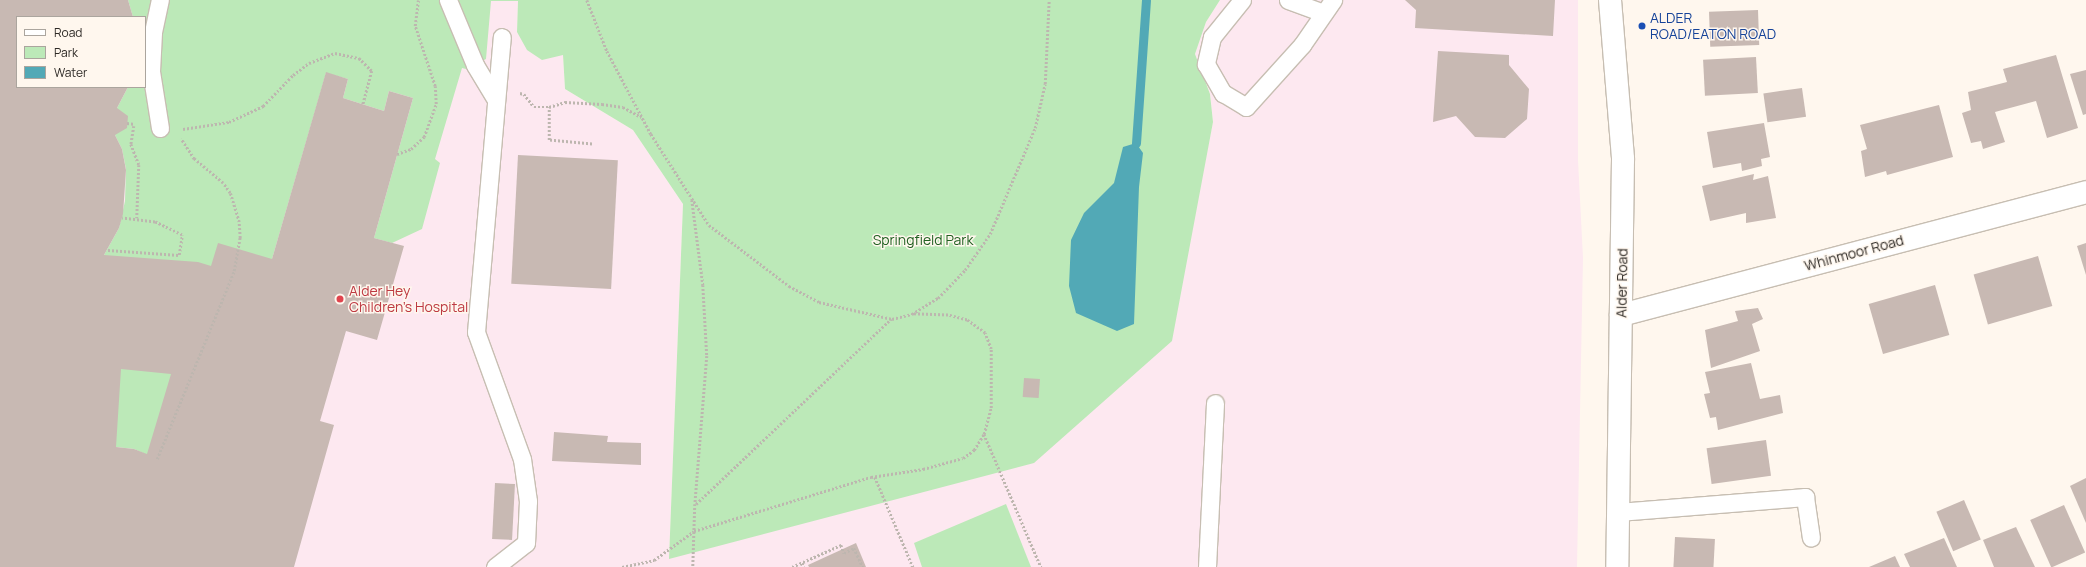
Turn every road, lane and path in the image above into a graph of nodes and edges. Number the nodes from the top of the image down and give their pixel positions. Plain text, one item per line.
1 (160, 0) edge
2 (418, 0) edge
3 (448, 0) edge
4 (588, 0) edge
5 (1049, 0) edge
6 (1242, 0) edge
7 (1288, 0) edge
8 (1610, 0) edge
9 (1328, 7) edge
10 (502, 37) dead end
11 (496, 93) junction
12 (363, 104) dead end
13 (549, 107) junction
14 (642, 117) junction
15 (127, 123) dead end
16 (135, 124) junction
17 (167, 128) junction
18 (592, 144) dead end
19 (397, 154) dead end
20 (2086, 192) edge
21 (692, 200) junction
22 (122, 218) dead end
23 (137, 218) junction
24 (108, 250) dead end
25 (912, 314) junction
26 (1621, 315) junction
27 (892, 319) junction
28 (1215, 403) dead end
29 (984, 434) junction
30 (158, 459) dead end
31 (875, 477) junction
32 (695, 504) junction
33 (1618, 512) junction
34 (694, 531) junction
35 (1811, 538) dead end
36 (802, 563) junction
37 (496, 567) edge
38 (622, 567) edge
39 (693, 567) edge
40 (792, 567) edge
41 (804, 567) edge
42 (863, 567) edge
43 (913, 567) edge
44 (1041, 567) edge
45 (1207, 567) edge
46 (1617, 567) edge

1 - 17 lane
2 - 19 path
3 - 11 lane
4 - 14 path
5 - 25 path
6 - 9 lane
7 - 9 lane
8 - 26 street, Alder Road
10 - 11 lane
11 - 13 path
11 - 37 lane
12 - 17 path
13 - 14 path
13 - 18 path
14 - 21 path
15 - 16 path
16 - 17 path
16 - 23 path
17 - 30 path
20 - 26 street, Whinmoor Road
21 - 27 path
21 - 32 path
22 - 23 path
23 - 24 path
25 - 27 path
25 - 29 path
26 - 33 street, Alder Road
27 - 32 path
28 - 45 lane
29 - 31 path
29 - 44 path
31 - 34 path
31 - 43 path
32 - 34 path
33 - 35 lane
33 - 46 street, Alder Road
34 - 38 path
34 - 39 path
36 - 40 path
36 - 41 path
36 - 42 path

